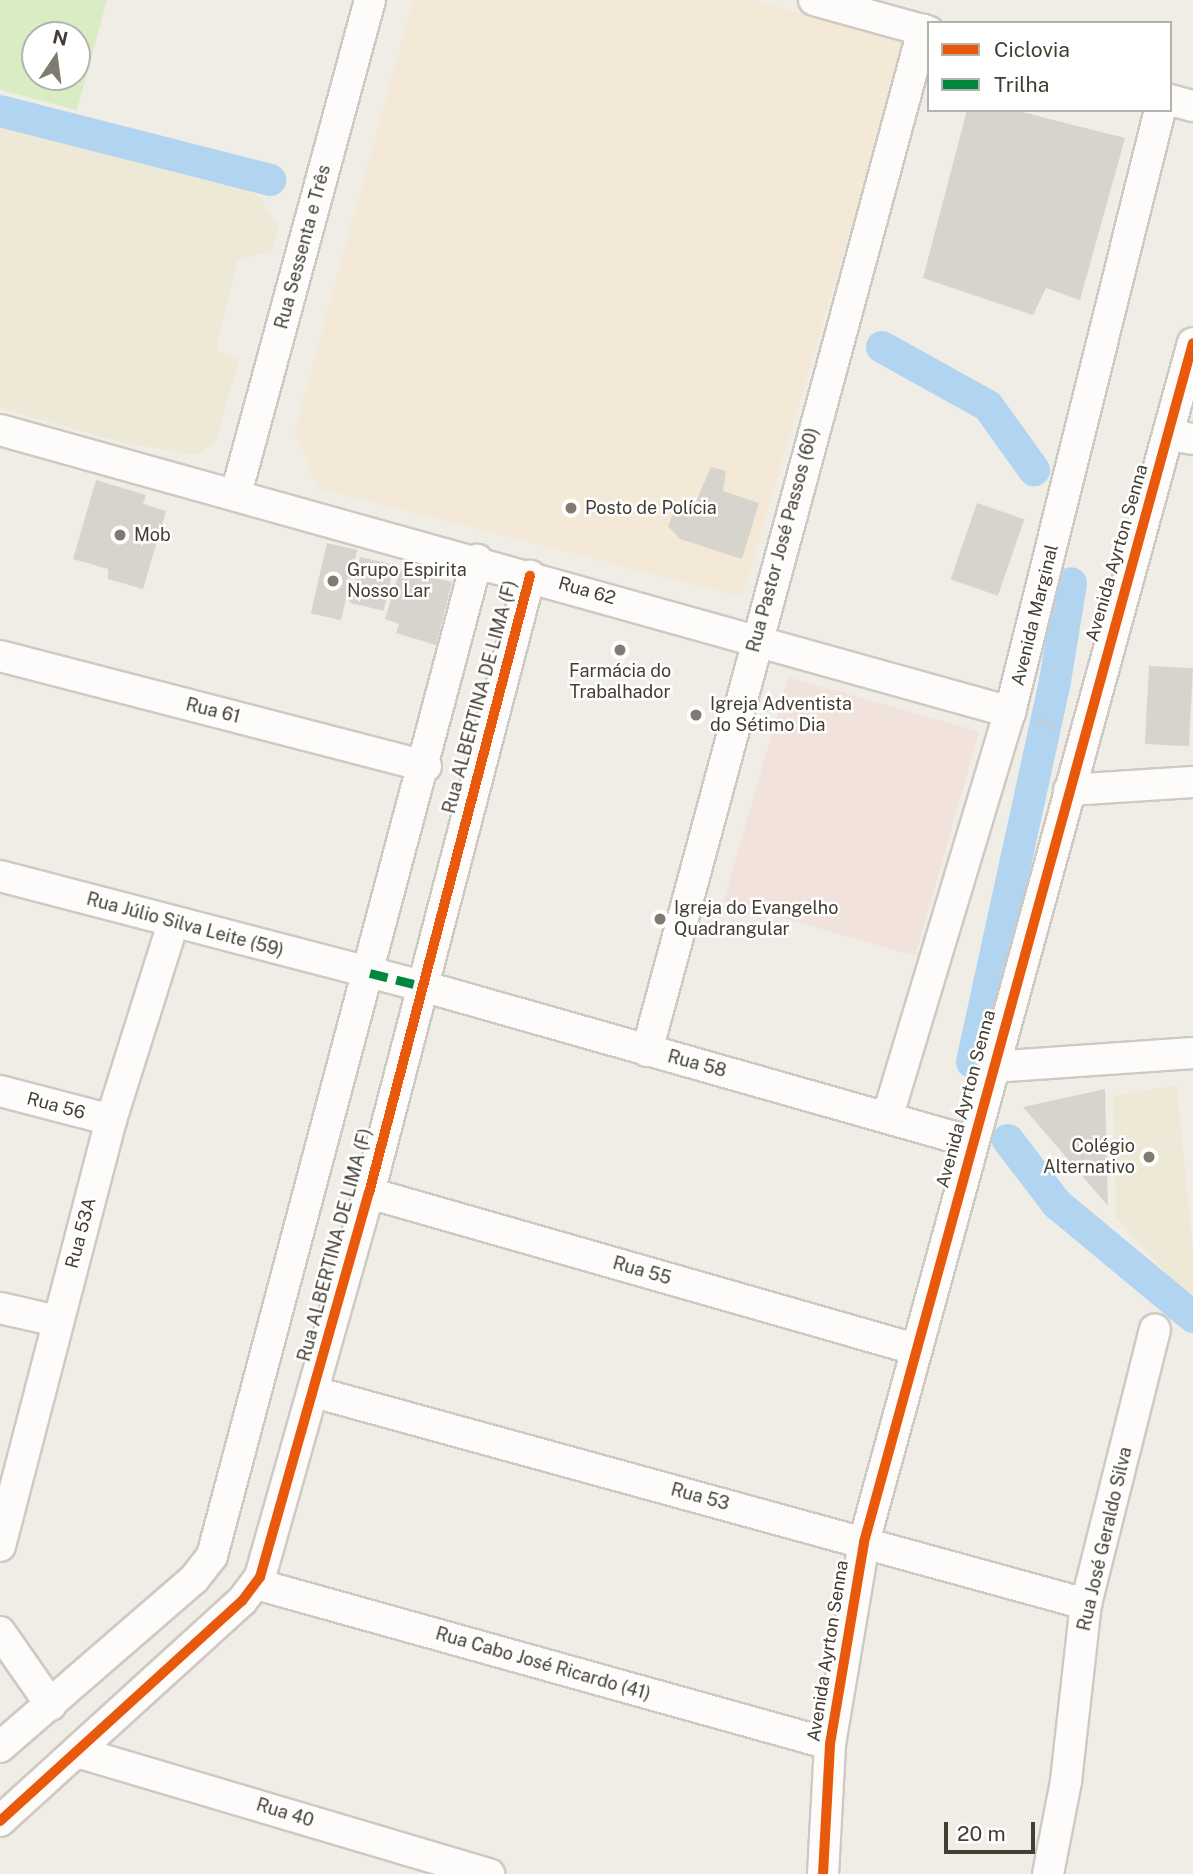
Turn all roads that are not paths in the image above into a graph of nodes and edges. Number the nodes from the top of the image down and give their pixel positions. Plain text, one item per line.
1 (370, 0) edge
2 (814, 0) edge
3 (926, 31) edge
4 (1172, 101) edge
5 (1193, 106) edge
6 (1160, 112) edge
7 (1193, 343) edge
8 (0, 430) edge
9 (1180, 437) edge
10 (236, 494) junction
11 (477, 560) junction
12 (530, 576) junction
13 (756, 639) junction
14 (0, 656) edge
15 (1019, 715) junction
16 (426, 766) junction
17 (1193, 782) edge
18 (1069, 790) junction
19 (0, 876) edge
20 (173, 923) junction
21 (370, 973) junction
22 (422, 986) junction
23 (647, 1051) junction
24 (1193, 1053) edge
25 (993, 1067) junction
26 (0, 1091) edge
27 (888, 1115) junction
28 (111, 1120) junction
29 (972, 1142) junction
30 (369, 1193) junction
31 (0, 1308) edge
32 (57, 1321) junction
33 (1155, 1330) dead end
34 (915, 1349) junction
35 (314, 1392) junction
36 (864, 1542) junction
37 (0, 1546) edge
38 (256, 1584) junction
39 (1086, 1604) junction
40 (0, 1632) edge
41 (51, 1705) junction
42 (830, 1744) junction
43 (0, 1747) edge
44 (80, 1753) junction
45 (0, 1821) edge
46 (489, 1874) edge
47 (823, 1874) edge
48 (1048, 1874) edge

1 - 10 street, Rua Sessenta e Três
2 - 3 street
3 - 13 street, Rua Pastor José Passos (60)
4 - 5 street
6 - 15 street, Avenida Marginal
7 - 9 street, Avenida Ayrton Senna
8 - 10 street, Rua 62
9 - 18 street, Avenida Ayrton Senna
10 - 11 street, Rua 62
11 - 12 street, Rua 62
11 - 16 street
12 - 13 street, Rua 62
12 - 22 street, Rua ALBERTINA DE LIMA (F)
13 - 15 street, Rua 62
13 - 23 street, Rua Pastor José Passos (60)
14 - 16 street, Rua 61
15 - 27 street, Avenida Marginal
16 - 21 street
17 - 18 street
18 - 25 street, Avenida Ayrton Senna
19 - 20 street, Rua Júlio Silva Leite (59)
20 - 21 street, Rua Júlio Silva Leite (59)
20 - 28 street, Rua 53A
21 - 22 street, Rua Júlio Silva Leite (59)
21 - 41 street
22 - 23 street, Rua 58
22 - 30 street, Rua ALBERTINA DE LIMA (F)
23 - 27 street, Rua 58
24 - 25 street
25 - 29 street, Avenida Ayrton Senna
26 - 28 street, Rua 56
27 - 29 street, Rua 58
28 - 32 street, Rua 53A
29 - 34 street, Avenida Ayrton Senna
30 - 34 street, Rua 55
30 - 35 street, Rua ALBERTINA DE LIMA (F)
31 - 32 street
32 - 37 street, Rua 53A
33 - 39 street, Rua José Geraldo Silva
34 - 36 street, Avenida Ayrton Senna
35 - 36 street, Rua 53
35 - 38 street, Rua ALBERTINA DE LIMA (F)
36 - 39 street, Rua 53
36 - 42 street, Avenida Ayrton Senna
38 - 42 street, Rua Cabo José Ricardo (41)
38 - 44 street, Rua ALBERTINA DE LIMA (F)
39 - 48 street, Rua José Geraldo Silva
40 - 41 street
41 - 43 street
42 - 47 street, Avenida Ayrton Senna
44 - 45 street, Rua ALBERTINA DE LIMA (F)
44 - 46 street, Rua 40

